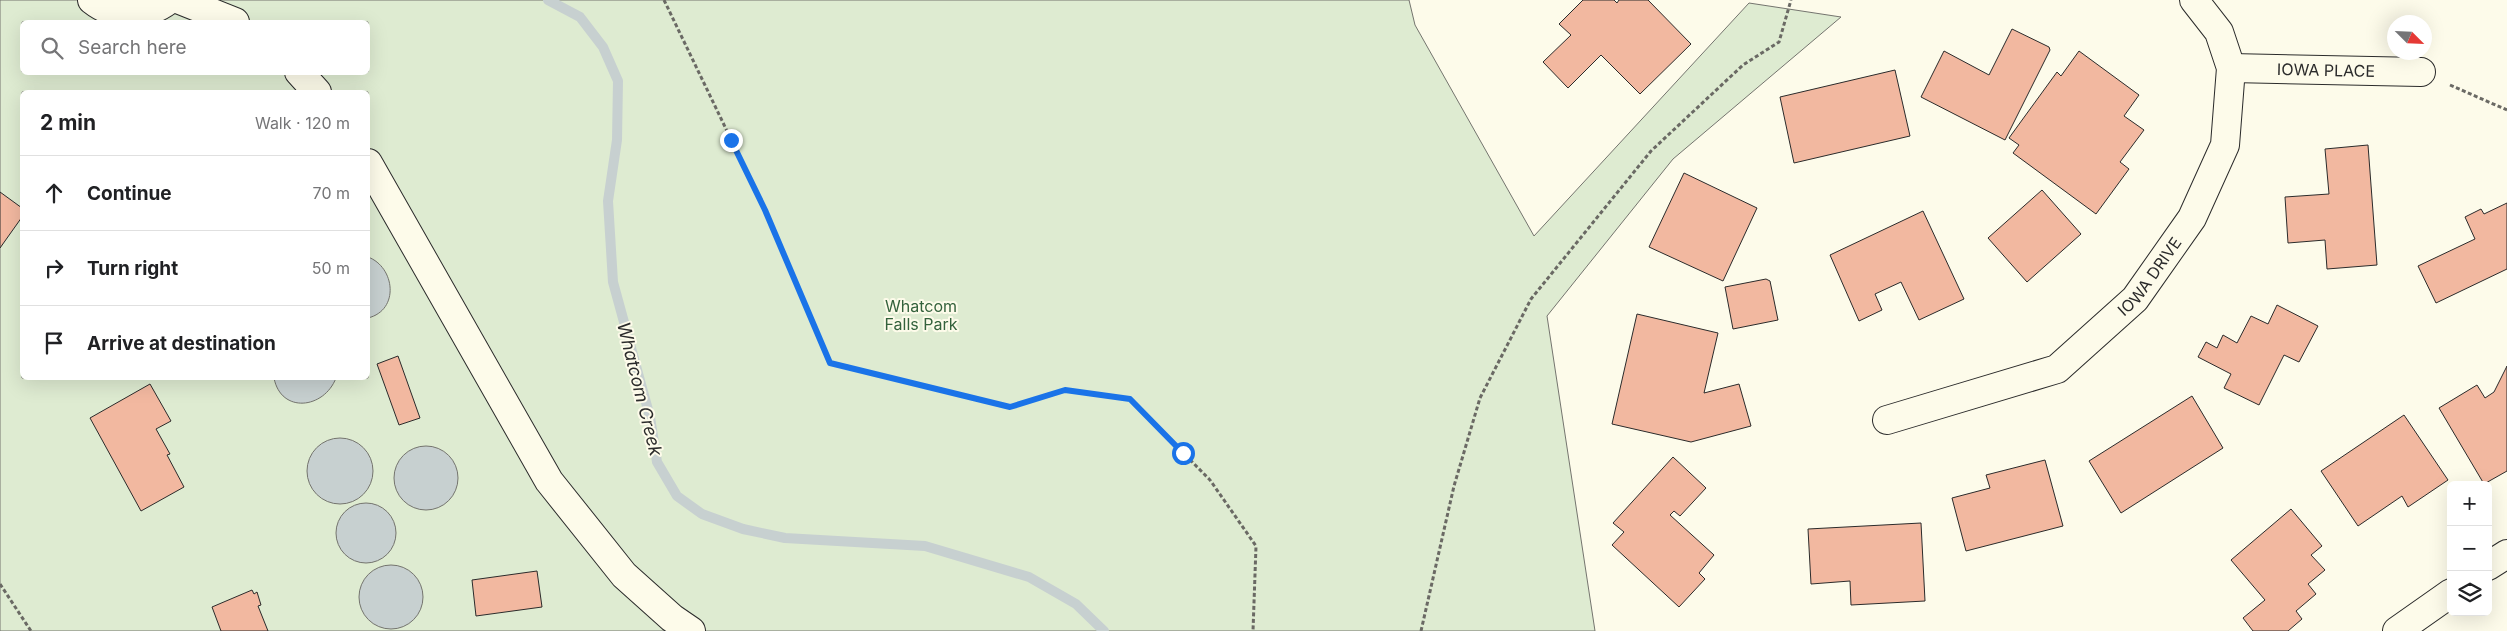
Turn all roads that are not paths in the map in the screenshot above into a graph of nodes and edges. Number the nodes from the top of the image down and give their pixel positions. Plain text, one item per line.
1 (92, 0) edge
2 (169, 0) edge
3 (180, 0) edge
4 (2194, 0) edge
5 (230, 20) edge
6 (2231, 68) junction
7 (2421, 72) road end
8 (302, 75) edge
9 (315, 90) edge
10 (370, 167) edge
11 (1888, 420) dead end
12 (2507, 554) edge
13 (2492, 563) edge
14 (2447, 596) edge
15 (691, 631) edge
16 (2398, 631) edge

1 - 2 street
3 - 5 street
4 - 6 street, IOWA DRIVE
6 - 7 street, IOWA PLACE
6 - 11 street, IOWA DRIVE
8 - 9 street
10 - 15 street
12 - 13 street
14 - 16 street

